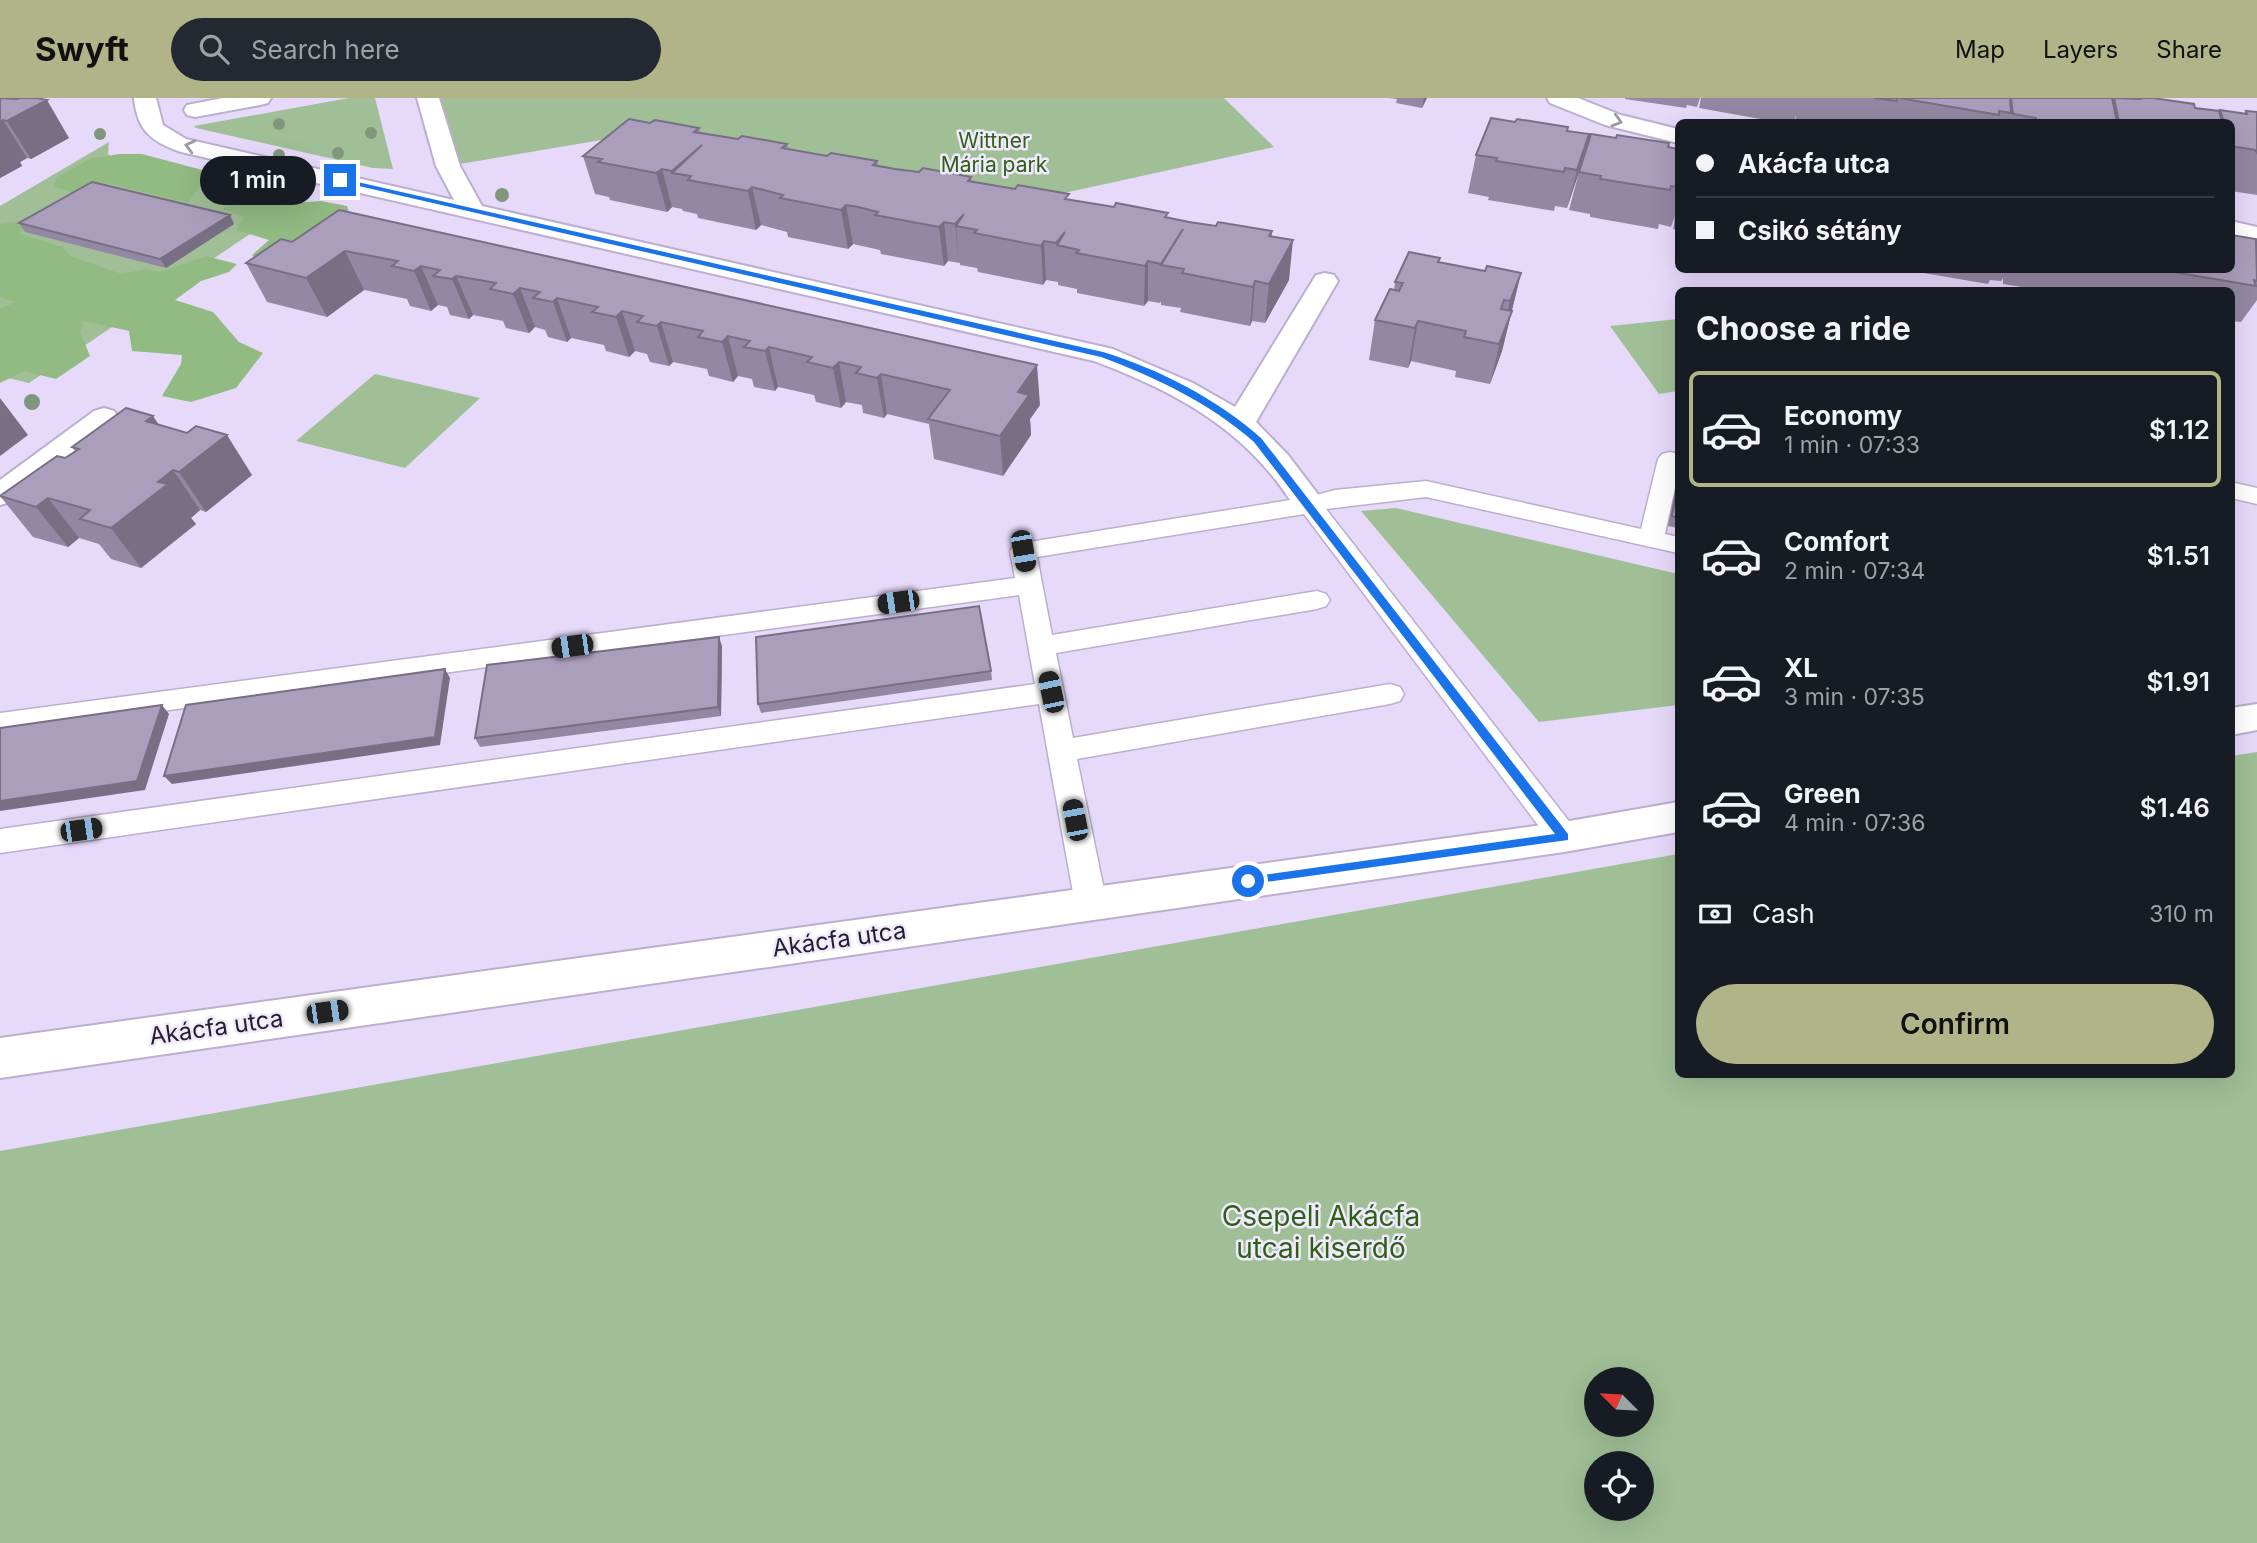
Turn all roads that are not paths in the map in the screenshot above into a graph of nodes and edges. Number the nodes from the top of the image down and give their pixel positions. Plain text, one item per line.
1 (145, 98) edge
2 (260, 98) edge
3 (428, 98) edge
4 (1558, 98) edge
5 (195, 110) dead end
6 (1675, 135) edge
7 (471, 209) junction
8 (2235, 230) edge
9 (2257, 235) edge
10 (1325, 281) dead end
11 (104, 417) dead end
12 (1240, 425) junction
13 (1675, 460) edge
14 (2235, 492) edge
15 (0, 495) edge
16 (2257, 496) edge
17 (1310, 505) junction
18 (1651, 539) junction
19 (1675, 544) edge
20 (1029, 585) junction
21 (1317, 600) dead end
22 (1041, 646) junction
23 (1051, 692) junction
24 (1390, 694) dead end
25 (2257, 717) edge
26 (2235, 721) edge
27 (0, 723) edge
28 (1061, 751) junction
29 (1675, 818) edge
30 (1564, 837) junction
31 (0, 841) edge
32 (1091, 904) junction
33 (0, 1058) edge

7 -> 1 street
2 - 5 street
3 - 7 street
4 -> 6 street
7 - 12 street
8 - 9 street
10 - 12 street
11 - 15 street
12 - 17 street
13 - 18 lane
14 - 16 lane
17 - 18 lane
17 - 20 lane
17 - 30 lane
18 - 19 lane
20 - 22 lane
20 - 27 lane
21 - 22 lane
22 - 23 lane
23 - 28 lane
23 - 31 lane
24 - 28 lane
25 - 26 street
28 - 32 lane
29 - 30 street, Akácfa utca
30 - 32 street, Akácfa utca
32 - 33 street, Akácfa utca

